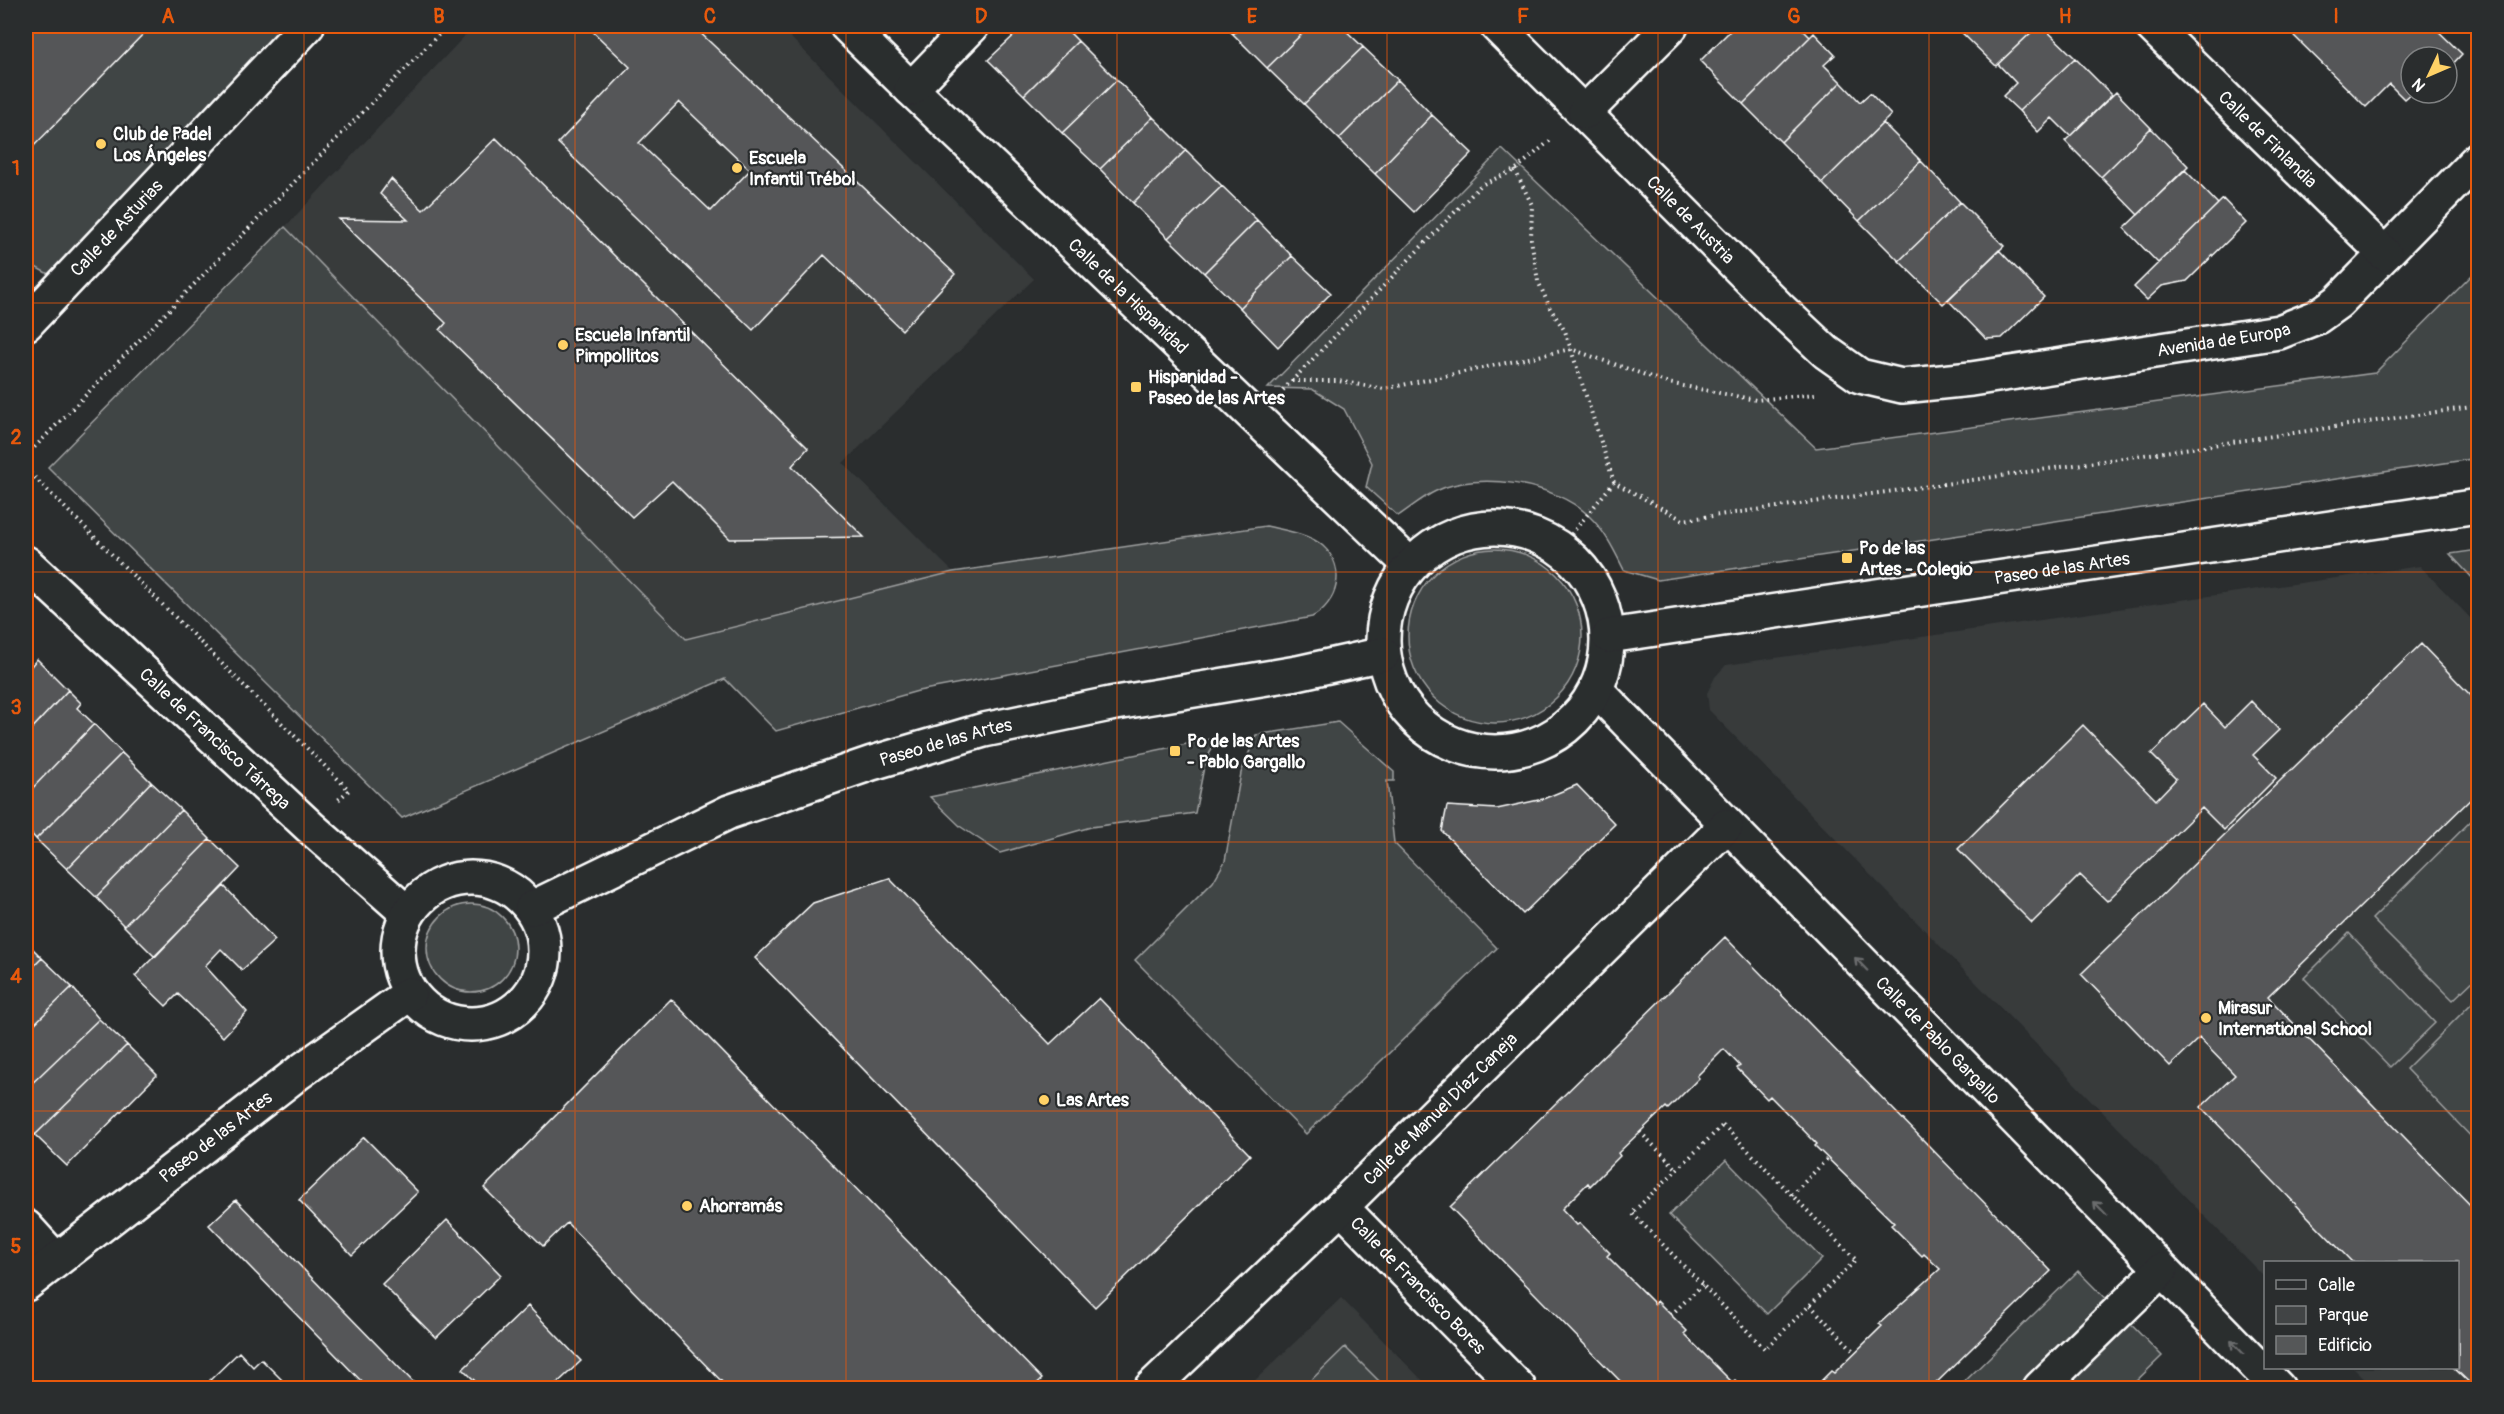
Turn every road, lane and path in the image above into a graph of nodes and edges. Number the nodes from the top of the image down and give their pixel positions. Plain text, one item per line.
1 (307, 26) edge
2 (447, 26) edge
3 (847, 26) edge
4 (972, 26) edge
5 (1497, 26) edge
6 (1671, 26) edge
7 (2152, 26) edge
8 (911, 89) junction
9 (1585, 112) junction
10 (2478, 159) edge
11 (1515, 170) junction
12 (2385, 254) junction
13 (26, 324) edge
14 (1571, 349) junction
15 (1292, 381) junction
16 (1902, 386) joint
17 (1824, 393) dead end
18 (2478, 406) edge
19 (1255, 418) junction
20 (26, 456) edge
21 (26, 469) edge
22 (1614, 482) junction
23 (2478, 506) edge
24 (1560, 548) junction
25 (26, 562) edge
26 (1410, 566) junction
27 (1609, 636) junction
28 (1383, 654) junction
29 (1596, 692) junction
30 (1726, 825) junction
31 (310, 827) junction
32 (532, 908) junction
33 (406, 912) junction
34 (409, 994) junction
35 (1640, 1132) dead end
36 (1827, 1160) dead end
37 (1677, 1169) junction
38 (1792, 1195) junction
39 (1341, 1207) junction
40 (26, 1227) edge
41 (56, 1260) junction
42 (2162, 1270) junction
43 (26, 1284) edge
44 (1702, 1285) junction
45 (1810, 1305) junction
46 (1671, 1315) dead end
47 (1855, 1352) dead end
48 (1151, 1389) edge
49 (1519, 1389) edge
50 (2040, 1389) edge
51 (2278, 1389) edge

1 - 13 street, Calle de Asturias
2 - 20 path
3 - 8 street, Calle de la Hispanidad
4 - 8 street
5 - 9 street, Calle de Austria
6 - 9 street
7 - 12 street, Calle de Finlandia
8 - 19 street, Calle de la Hispanidad
9 - 11 path
9 - 16 street, Calle de Austria
10 - 12 street, Avenida de Europa
11 - 14 path
11 - 15 path
12 - 16 street, Avenida de Europa
14 - 15 path
14 - 17 path
14 - 22 path
15 - 19 path
18 - 22 path
19 - 26 street, Calle de la Hispanidad
21 - 31 path
22 - 24 path
23 - 27 street, Paseo de las Artes
24 - 26 street
24 - 27 street
25 - 31 street, Calle de Francisco Tárrega
26 - 28 street
27 - 29 street
28 - 29 street
28 - 32 street, Paseo de las Artes
29 - 30 street, Calle de Pablo Gargallo
30 - 39 street, Calle de Manuel Díaz Caneja
42 -> 30 street, Calle de Pablo Gargallo
31 - 33 street, Calle de Francisco Tárrega
32 - 33 street
32 - 34 street
33 - 34 street
34 - 41 street, Paseo de las Artes
35 - 37 path
36 - 38 path
37 - 38 path
37 - 44 path
38 - 45 path
39 - 48 street, Calle de Manuel Díaz Caneja
39 - 49 street, Calle de Francisco Bores
40 - 41 street
41 - 43 street, Paseo de las Artes
42 - 50 street
51 -> 42 street, Calle de Pablo Gargallo
44 - 45 path
44 - 46 path
45 - 47 path

